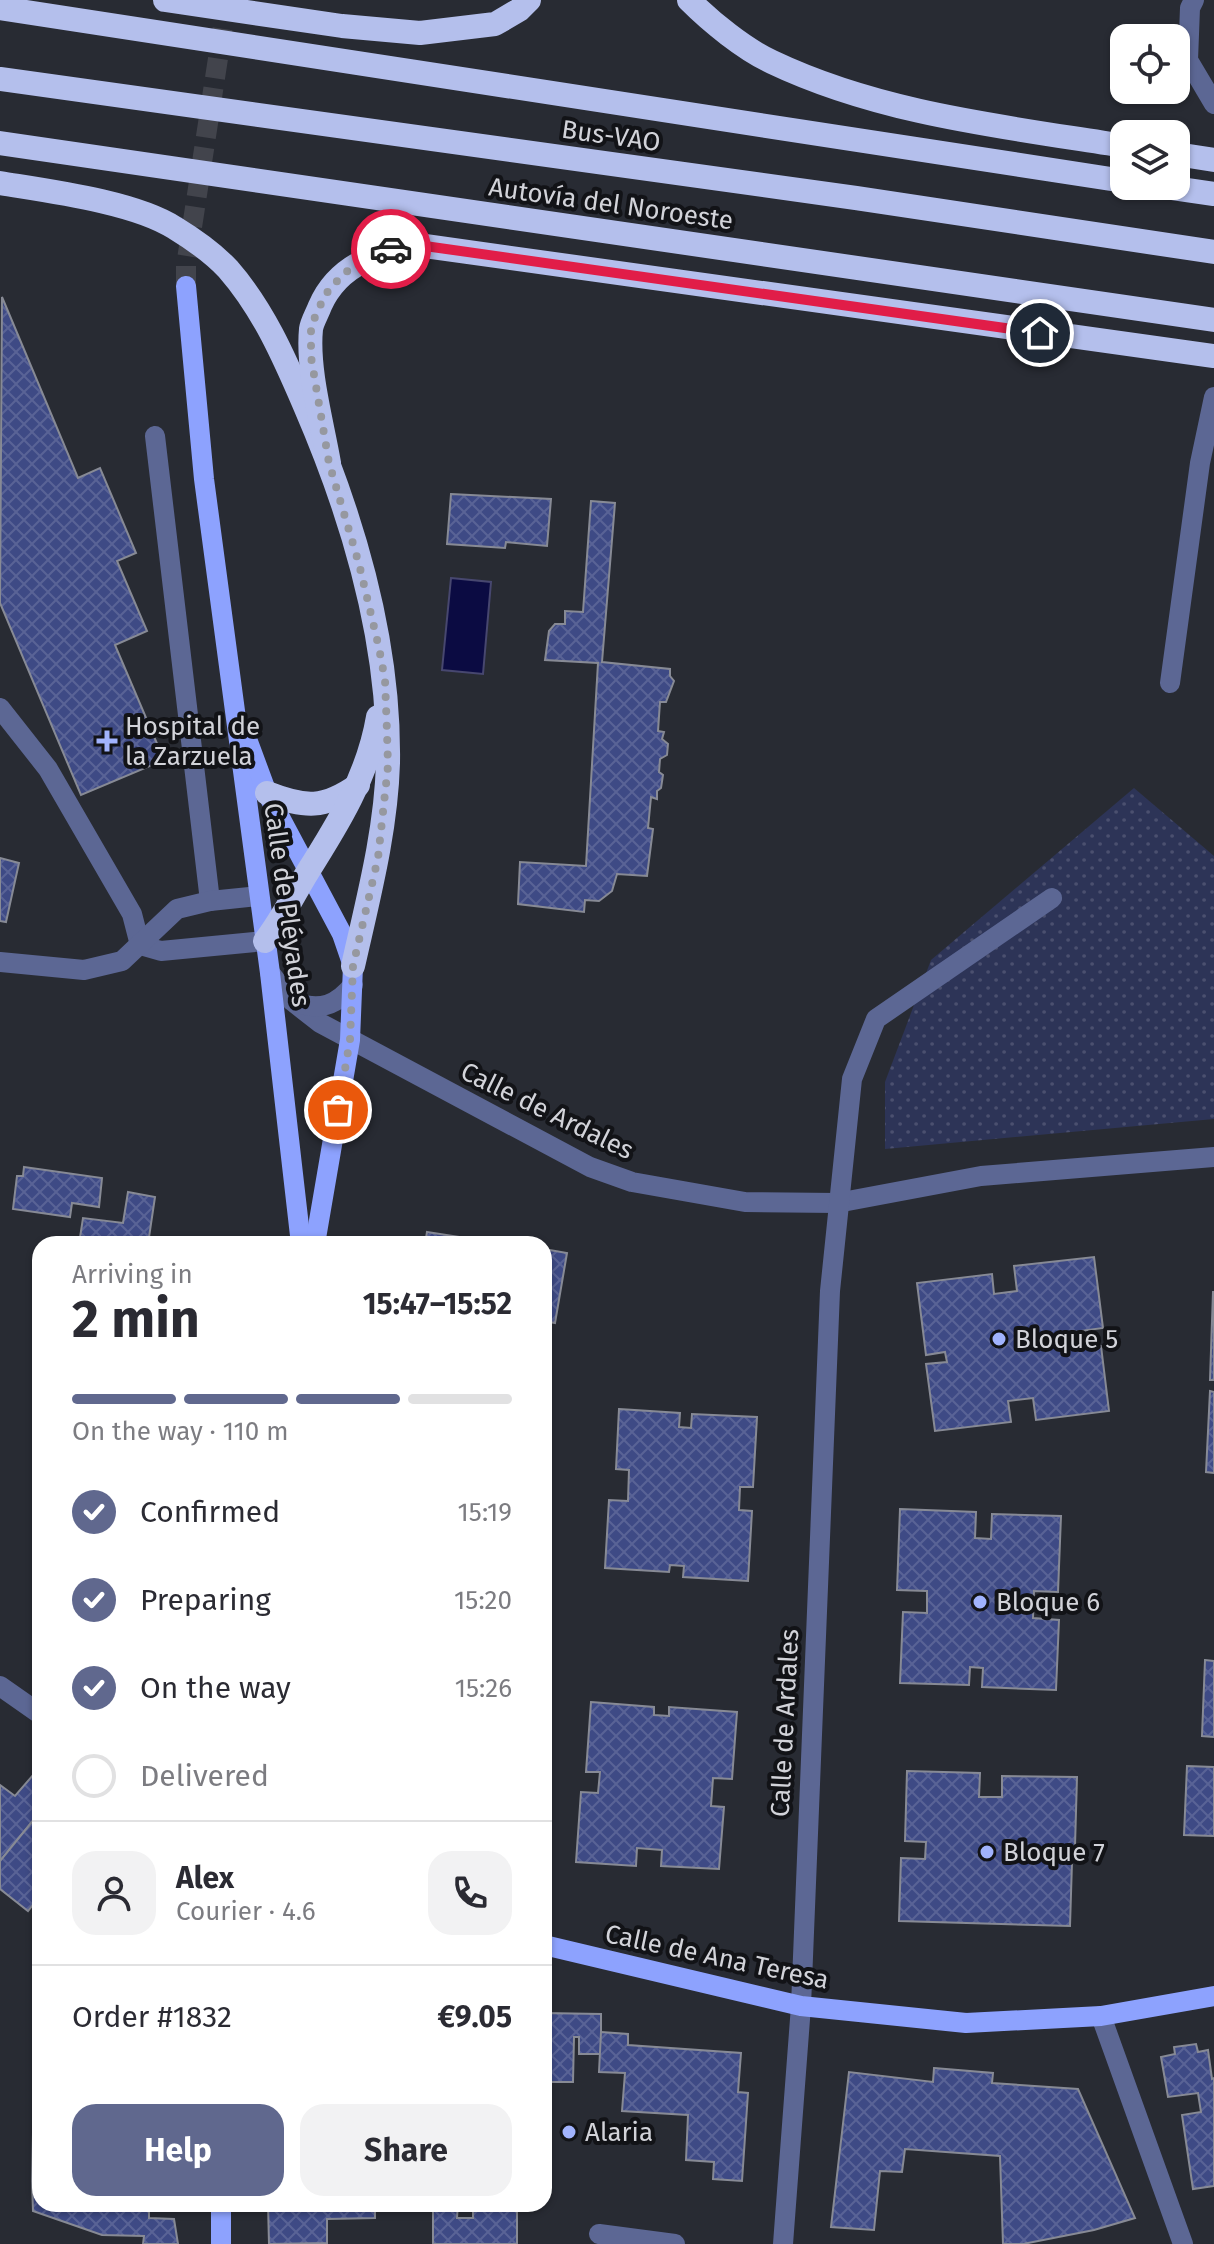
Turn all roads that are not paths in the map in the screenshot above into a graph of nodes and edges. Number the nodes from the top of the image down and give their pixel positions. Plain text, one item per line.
1 (165, 0) edge
2 (529, 0) edge
3 (689, 0) edge
4 (1194, 0) edge
5 (0, 8) edge
6 (0, 79) edge
7 (1214, 104) edge
8 (0, 143) edge
9 (1110, 144) edge
10 (1190, 156) edge
11 (1214, 160) edge
12 (1110, 179) edge
13 (0, 183) edge
14 (1190, 191) edge
15 (1214, 194) edge
16 (1214, 252) edge
17 (186, 286) tunnel mouth
18 (1214, 320) edge
19 (1214, 356) edge
20 (1214, 397) edge
21 (155, 436) dead end
22 (329, 463) junction
23 (385, 680) junction
24 (1170, 683) dead end
25 (233, 698) junction
26 (0, 708) edge
27 (358, 785) junction
28 (267, 793) junction
29 (308, 873) junction
30 (259, 896) junction
31 (1052, 898) dead end
32 (210, 901) junction
33 (265, 941) junction
34 (140, 945) junction
35 (0, 962) edge
36 (270, 973) junction
37 (353, 975) junction
38 (292, 1001) junction
39 (350, 1040) junction
40 (1214, 1157) edge
41 (837, 1203) junction
42 (300, 1236) edge
43 (316, 1236) edge
44 (0, 1686) edge
45 (32, 1708) edge
46 (552, 1947) edge
47 (1214, 1996) edge
48 (801, 2006) junction
49 (1101, 2016) junction
50 (221, 2212) edge
51 (599, 2234) dead end
52 (221, 2244) edge
53 (675, 2244) edge
54 (783, 2244) edge
55 (1183, 2244) edge

1 - 2 highway
3 - 9 highway
4 - 7 street
5 - 12 highway
6 - 16 highway, Bus-VAO
8 - 18 highway, Autovía del Noroeste
10 - 11 highway
13 - 22 highway
14 - 15 highway
17 - 25 main road, Calle de Pléyades
19 - 22 highway
20 - 24 street
21 - 32 street
22 - 23 highway
23 - 27 highway
23 - 37 highway
25 - 28 main road
25 - 30 main road, Calle de Pléyades
26 - 34 street
27 - 28 highway
27 - 29 highway
28 - 29 main road
29 - 33 highway
29 - 37 main road
30 - 32 street
30 - 33 main road, Calle de Pléyades
31 - 41 street
32 - 34 street
33 - 34 street
33 - 36 main road, Calle de Pléyades
34 - 35 street
36 - 38 street, Calle de Ardales
36 - 42 main road, Calle de Pléyades
37 - 38 street
37 - 39 main road, Calle de Pléyades
38 - 39 street, Calle de Ardales
39 - 41 street, Calle de Ardales
39 - 43 main road, Calle de Pléyades
40 - 41 street, Calle de Ardales
41 - 48 street, Calle de Ardales
44 - 45 street
46 - 48 main road, Calle de Ana Teresa
47 - 49 main road, Calle de Ana Teresa
48 - 49 main road, Calle de Ana Teresa
48 - 54 street, Calle de Ardales
49 - 55 street
50 - 52 main road
51 - 53 street

